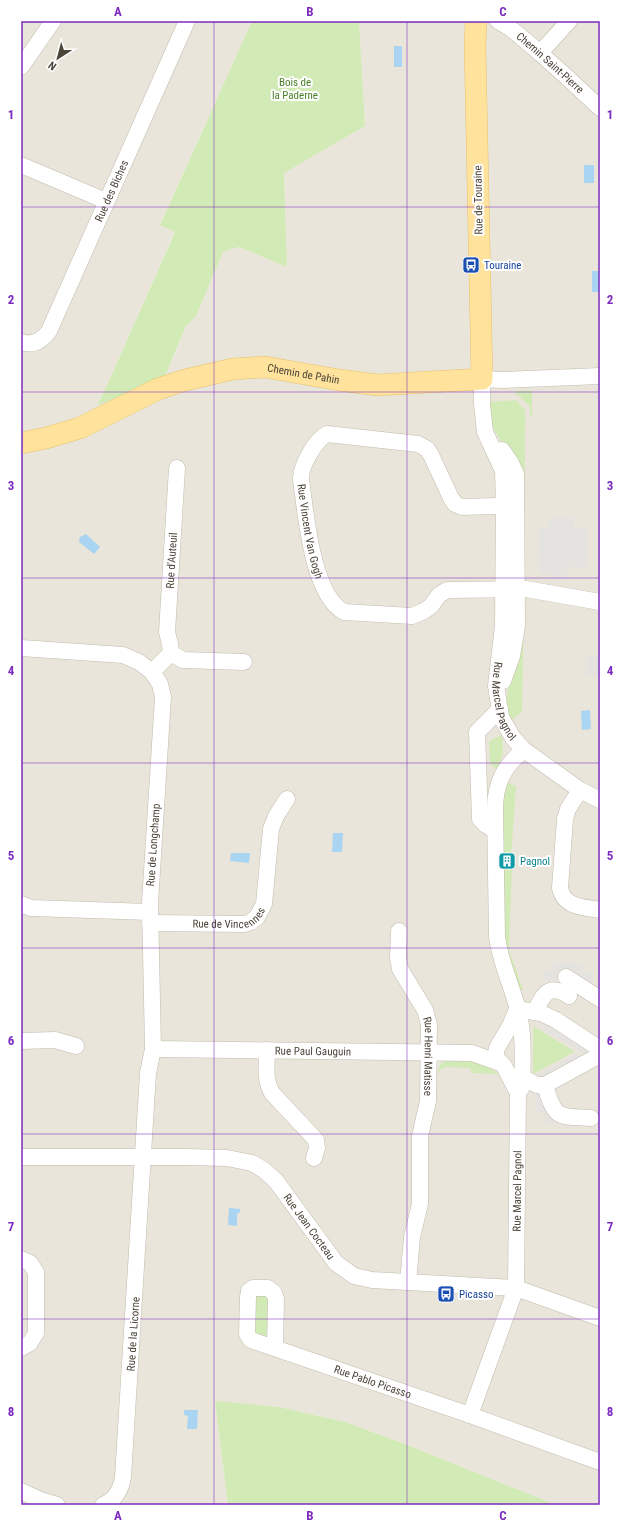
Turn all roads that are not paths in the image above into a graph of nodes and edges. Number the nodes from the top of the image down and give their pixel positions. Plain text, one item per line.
1 (53, 21) edge
2 (187, 21) edge
3 (476, 21) edge
4 (498, 21) edge
5 (569, 21) edge
6 (540, 53) junction
7 (21, 67) edge
8 (600, 108) edge
9 (21, 164) edge
10 (106, 201) junction
11 (21, 342) edge
12 (600, 376) edge
13 (482, 379) junction
14 (21, 443) edge
15 (177, 468) dead end
16 (510, 507) junction
17 (510, 588) junction
18 (600, 602) edge
19 (21, 648) edge
20 (171, 653) junction
21 (244, 662) dead end
22 (152, 672) junction
23 (499, 704) junction
24 (524, 750) junction
25 (580, 790) junction
26 (287, 799) dead end
27 (600, 800) edge
28 (495, 830) junction
29 (21, 904) edge
30 (600, 910) edge
31 (150, 918) junction
32 (399, 931) dead end
33 (566, 977) dead end
34 (569, 996) dead end
35 (600, 999) edge
36 (517, 1009) junction
37 (535, 1012) junction
38 (522, 1040) junction
39 (21, 1041) edge
40 (499, 1043) junction
41 (76, 1046) dead end
42 (600, 1049) edge
43 (153, 1050) junction
44 (267, 1050) junction
45 (429, 1052) junction
46 (472, 1053) junction
47 (600, 1055) edge
48 (502, 1065) junction
49 (522, 1071) junction
50 (545, 1085) junction
51 (518, 1093) junction
52 (591, 1118) dead end
53 (21, 1157) edge
54 (143, 1157) junction
55 (314, 1158) dead end
56 (21, 1259) edge
57 (408, 1282) junction
58 (516, 1288) junction
59 (600, 1318) edge
60 (21, 1348) edge
61 (275, 1348) dead end
62 (470, 1415) junction
63 (600, 1462) edge
64 (21, 1491) edge
65 (57, 1505) edge
66 (105, 1505) edge

1 - 7 street
2 - 10 street, Rue des Biches
3 - 13 main road, Rue de Touraine
4 - 6 street, Chemin Saint-Pierre
5 - 6 street
6 - 8 street, Chemin Saint-Pierre
9 - 10 street
10 - 11 street, Rue des Biches
12 - 13 street, Chemin de Pahin
13 - 14 main road, Chemin de Pahin
13 - 16 street
15 - 20 street, Rue d'Auteuil
16 - 17 street
16 - 17 street, Rue Vincent Van Gogh
17 - 18 street
17 - 23 street
19 - 22 street, Rue de Longchamp
20 - 21 street
20 - 22 street
22 - 31 street, Rue de Longchamp
23 - 24 street, Rue Marcel Pagnol
23 - 28 street
24 - 25 street
24 - 28 street, Rue Marcel Pagnol
25 - 27 street
25 - 30 street
26 - 31 street, Rue de Vincennes
28 - 36 street, Rue Marcel Pagnol
29 - 31 street, Rue de Vincennes
31 - 43 street, Rue de Longchamp
32 - 45 street, Rue Henri Matisse
33 - 35 street
34 - 37 street
36 - 37 street
36 - 38 street, Rue Marcel Pagnol
36 - 40 street
37 - 42 street
38 - 40 street
38 - 49 street, Rue Marcel Pagnol
39 - 41 street
40 - 46 street, Rue Paul Gauguin
40 - 48 street, Rue Marcel Pagnol
43 - 44 street, Rue Paul Gauguin
43 - 54 street, Rue de Longchamp
44 - 45 street, Rue Paul Gauguin
44 - 55 street
45 - 46 street, Rue Paul Gauguin
45 - 57 street, Rue Henri Matisse
46 - 48 street, Rue Paul Gauguin
47 - 50 street
48 - 49 street
48 - 51 street, Rue Marcel Pagnol
49 - 50 street
49 - 51 street, Rue Marcel Pagnol
50 - 52 street
51 - 58 street, Rue Marcel Pagnol
53 - 54 street, Rue Jean Cocteau
54 - 57 street, Rue Jean Cocteau
54 - 66 street, Rue de la Licorne
56 - 60 street
57 - 58 street, Rue Jean Cocteau
58 - 59 street, Rue Jean Cocteau
58 - 62 street
61 - 62 street, Rue Pablo Picasso
62 - 63 street, Rue Pablo Picasso
64 - 65 street

